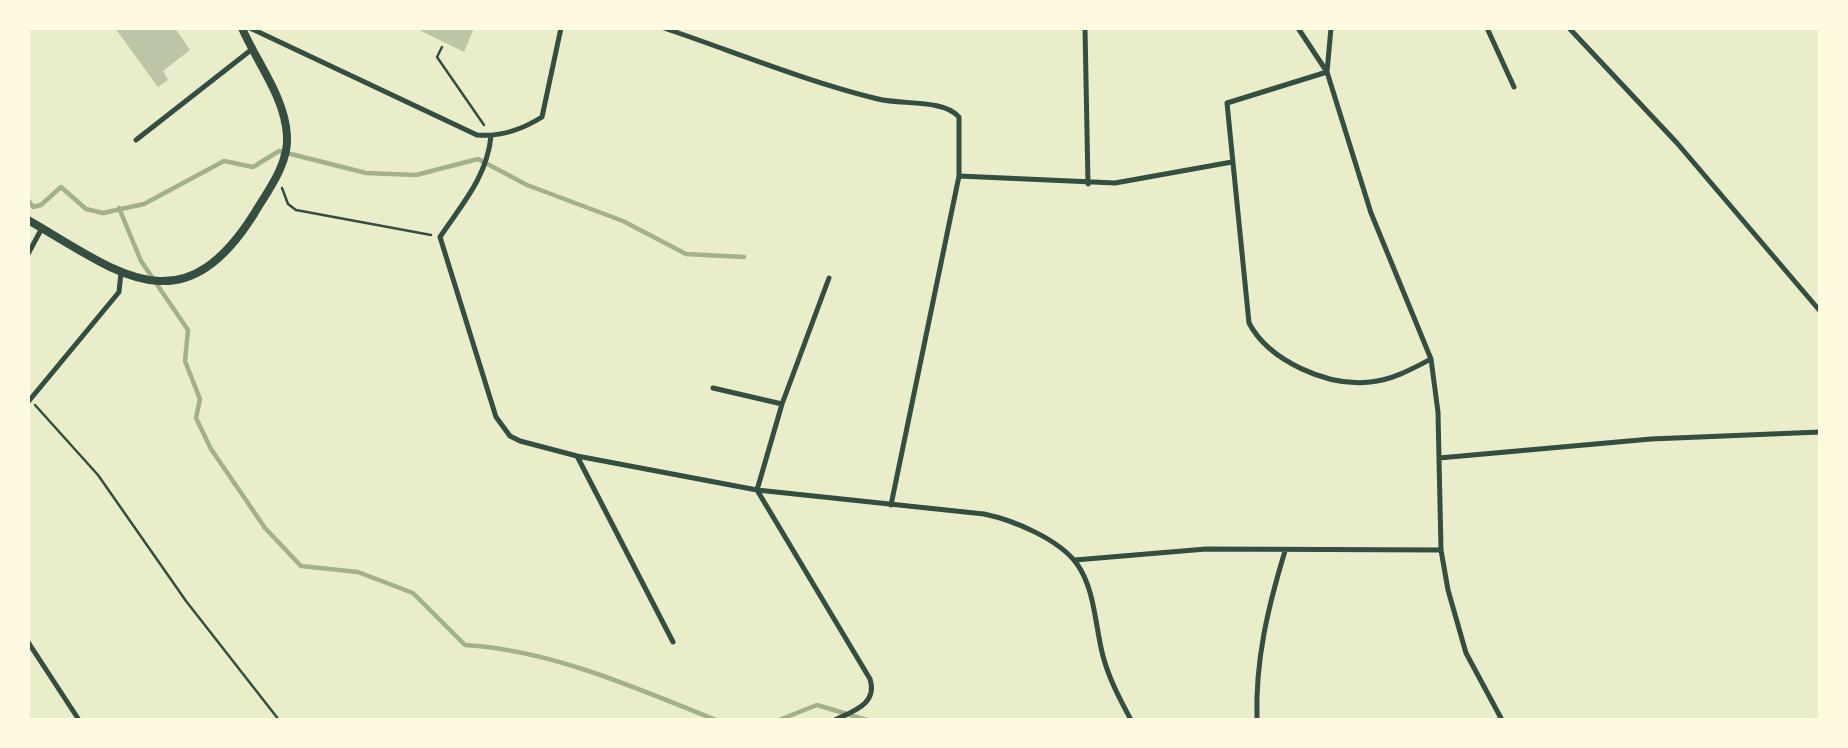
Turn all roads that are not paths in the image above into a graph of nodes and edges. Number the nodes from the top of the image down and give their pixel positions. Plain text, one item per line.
1 (242, 28) edge
2 (250, 28) edge
3 (561, 28) edge
4 (664, 28) edge
5 (1086, 28) edge
6 (1298, 28) edge
7 (1331, 28) edge
8 (1487, 28) edge
9 (1569, 28) edge
10 (251, 50) junction
11 (1327, 72) junction
12 (1514, 87) dead end
13 (491, 136) junction
14 (136, 140) dead end
15 (1232, 162) junction
16 (959, 176) junction
17 (1088, 184) junction
18 (28, 220) edge
19 (42, 228) junction
20 (28, 254) edge
21 (121, 272) junction
22 (829, 278) dead end
23 (1820, 311) edge
24 (1431, 359) junction
25 (713, 388) dead end
26 (29, 399) edge
27 (782, 404) junction
28 (1820, 432) edge
29 (577, 456) junction
30 (1439, 458) junction
31 (757, 490) junction
32 (891, 505) junction
33 (1441, 550) junction
34 (1285, 551) junction
35 (1075, 560) junction
36 (28, 642) edge
37 (673, 642) dead end
38 (837, 719) edge
39 (79, 720) edge
40 (1131, 720) edge
41 (1257, 720) edge
42 (1502, 720) edge

1 - 10 main road
2 - 13 street
3 - 13 street
4 - 16 street
5 - 17 street
6 - 11 street
7 - 11 street
8 - 12 street
9 - 23 street
10 - 14 street
10 - 21 main road
11 - 15 street
11 - 24 street
13 - 29 street
15 - 17 street
15 - 24 street
16 - 17 street
16 - 32 street
18 - 19 main road
19 - 20 street
19 - 21 main road
21 - 26 street
22 - 27 street
24 - 30 street
25 - 27 street
27 - 31 street
28 - 30 street
29 - 31 street
29 - 37 street
30 - 33 street
31 - 32 street
31 - 38 street
32 - 35 street
33 - 34 street
33 - 42 street
34 - 35 street
34 - 41 street
35 - 40 street
36 - 39 street

